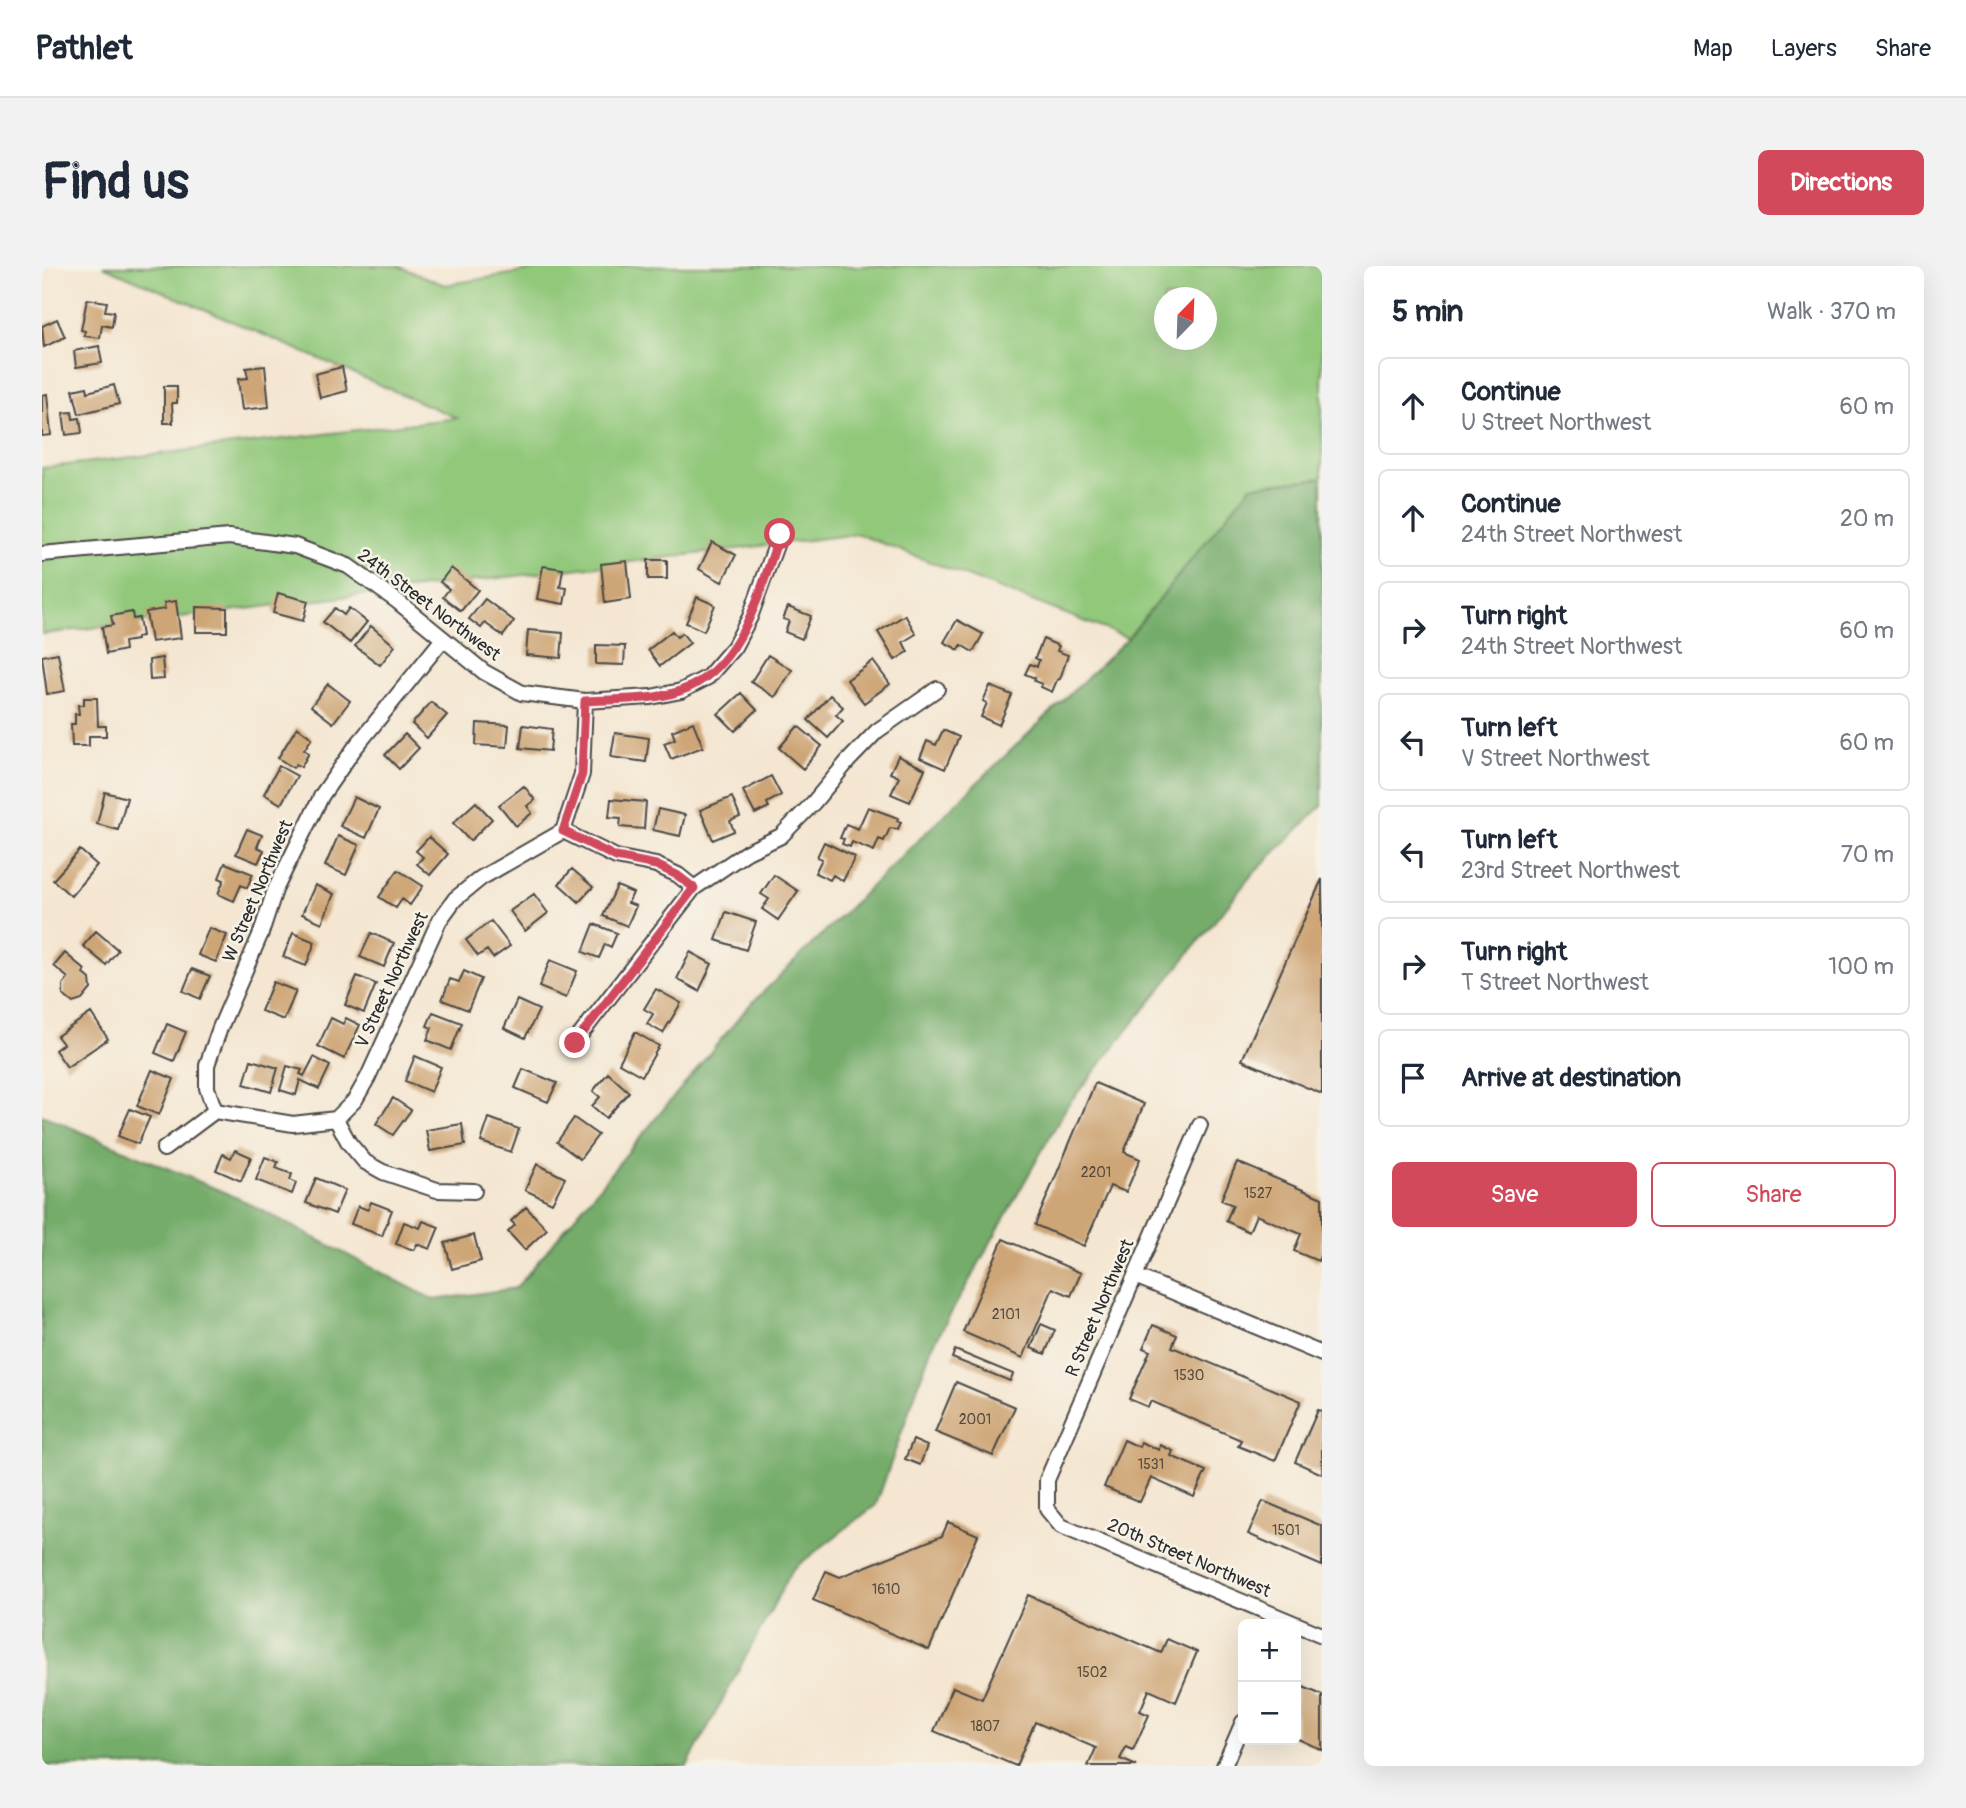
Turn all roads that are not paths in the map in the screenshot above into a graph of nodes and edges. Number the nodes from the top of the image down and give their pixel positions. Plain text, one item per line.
1 (780, 534) dead end
2 (42, 554) edge
3 (443, 639) junction
4 (937, 689) dead end
5 (585, 701) junction
6 (563, 831) junction
7 (694, 888) junction
8 (575, 1043) dead end
9 (215, 1111) junction
10 (336, 1119) junction
11 (1200, 1125) dead end
12 (164, 1149) dead end
13 (474, 1191) dead end
14 (1135, 1276) junction
15 (1322, 1354) edge
16 (1047, 1509) joint
17 (1279, 1619) edge
18 (1301, 1627) edge
19 (1322, 1635) edge
20 (1238, 1734) edge
21 (1224, 1766) edge

1 - 5 street, 24th Street Northwest
2 - 3 street, 24th Street Northwest
3 - 5 street, 24th Street Northwest
3 - 9 street, W Street Northwest
4 - 7 street
5 - 6 street
6 - 7 street
6 - 10 street, V Street Northwest
7 - 8 street
9 - 10 street
9 - 12 street
10 - 13 street
11 - 14 street, R Street Northwest
14 - 15 street
14 - 16 street, R Street Northwest
16 - 17 street, 20th Street Northwest
18 - 19 street, 20th Street Northwest
20 - 21 street

